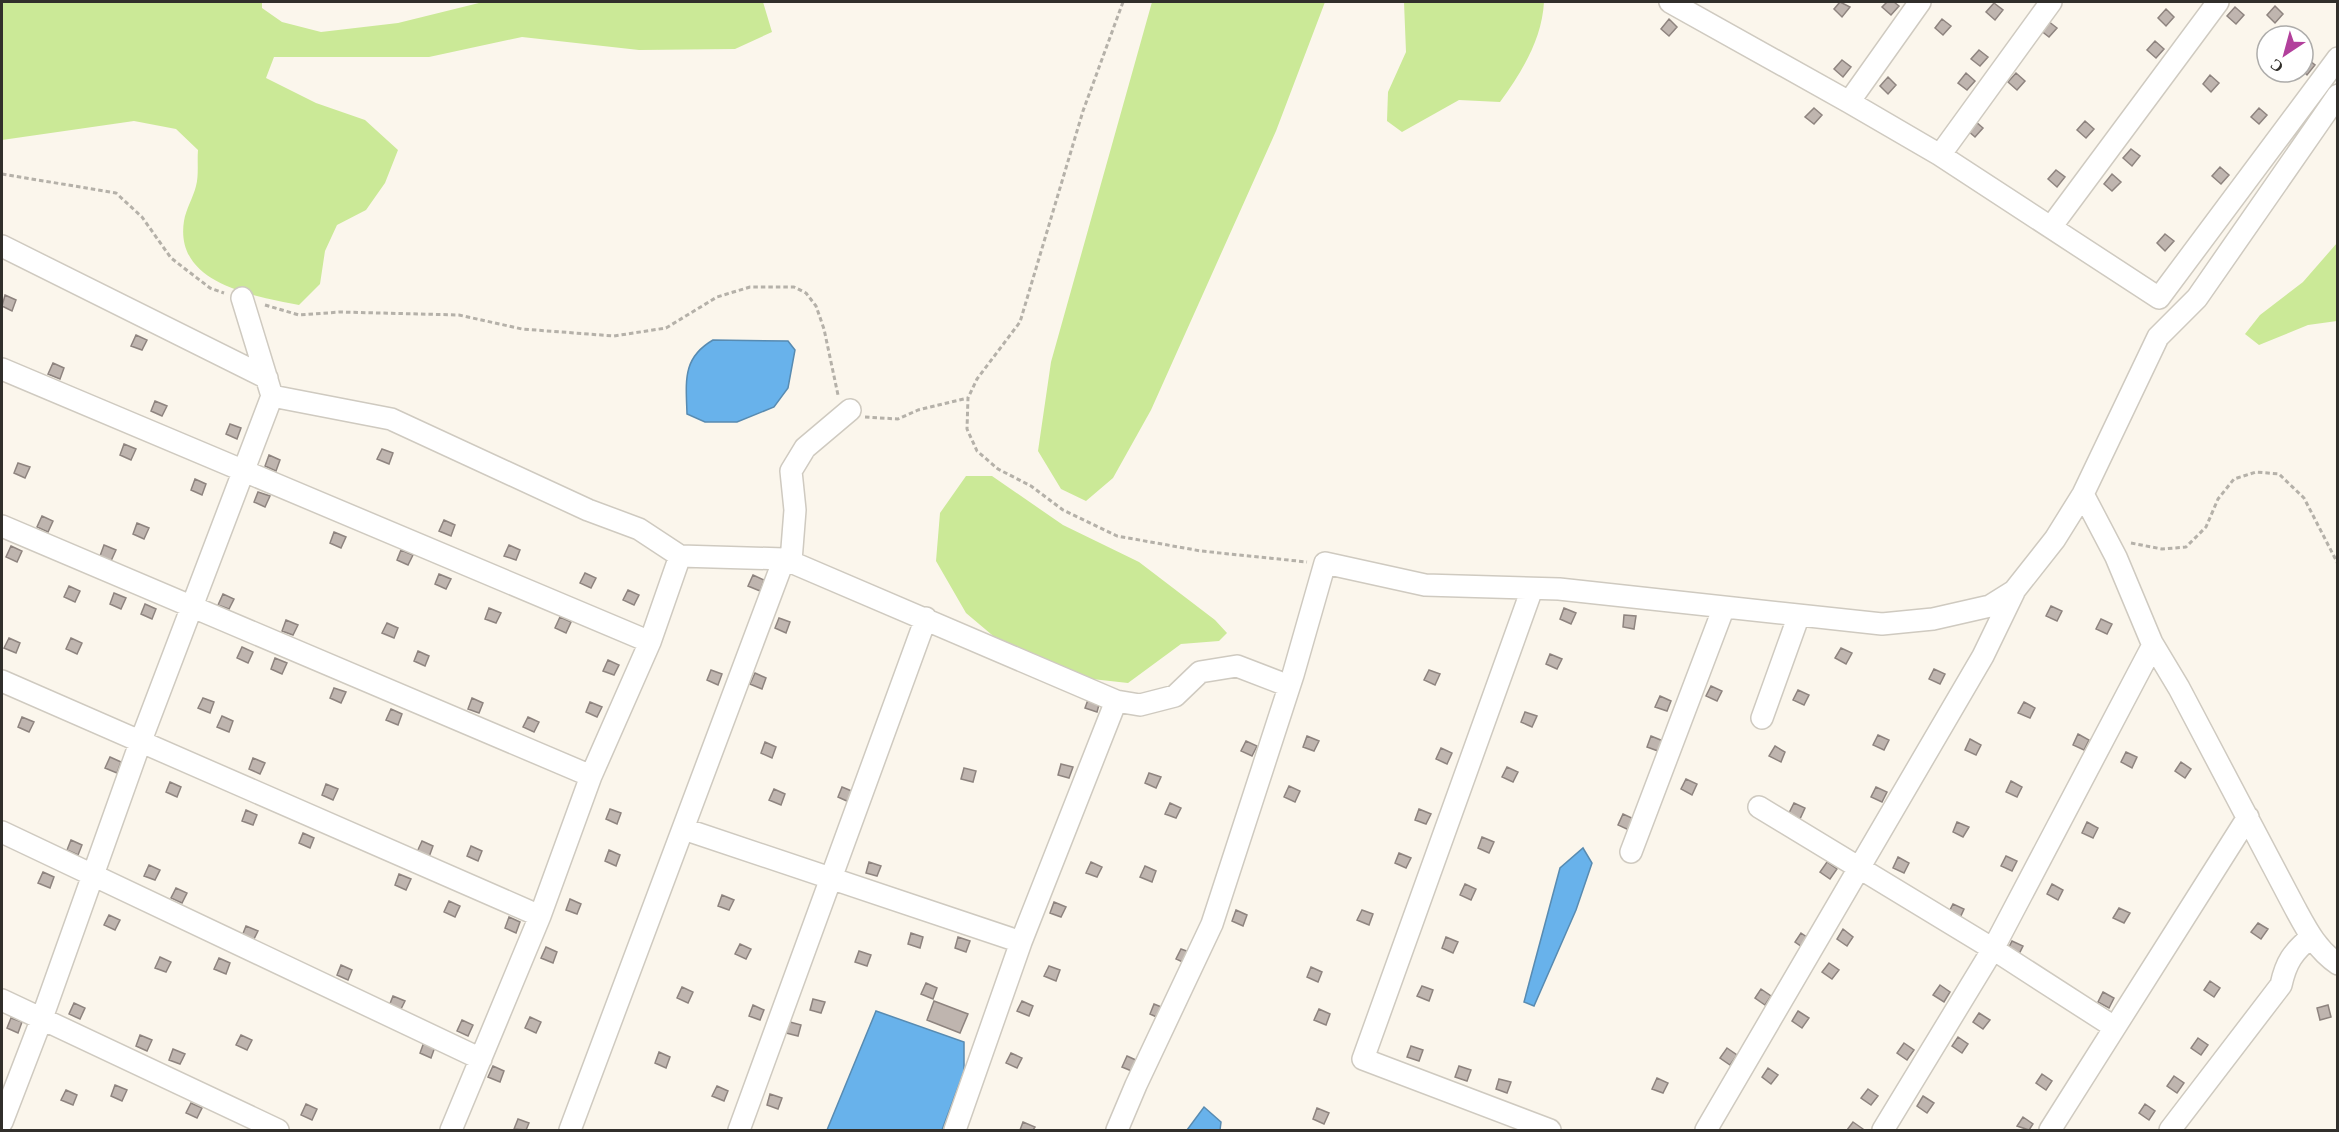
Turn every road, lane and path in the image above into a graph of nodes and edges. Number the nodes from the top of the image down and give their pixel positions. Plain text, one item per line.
1 (1123, 2) edge
2 (1670, 2) edge
3 (1920, 2) edge
4 (2051, 2) edge
5 (2218, 2) edge
6 (2337, 58) edge
7 (2337, 95) edge
8 (1849, 102) junction
9 (1940, 156) junction
10 (2, 174) edge
11 (2051, 227) junction
12 (2, 246) edge
13 (242, 298) junction
14 (2, 369) edge
15 (270, 387) junction
16 (968, 398) junction
17 (850, 410) junction
18 (245, 470) junction
19 (2083, 494) junction
20 (2, 526) edge
21 (2106, 538) junction
22 (680, 556) junction
23 (788, 560) junction
24 (1325, 563) junction
25 (2337, 564) edge
26 (1532, 589) junction
27 (2014, 591) junction
28 (193, 606) junction
29 (1724, 607) junction
30 (1799, 615) junction
31 (926, 618) junction
32 (650, 642) junction
33 (2153, 645) junction
34 (2, 681) edge
35 (1289, 686) junction
36 (1116, 700) junction
37 (1762, 718) dead end
38 (140, 743) junction
39 (591, 776) junction
40 (1759, 807) dead end
41 (2248, 817) junction
42 (684, 829) junction
43 (2, 832) edge
44 (1631, 852) dead end
45 (1860, 869) junction
46 (91, 875) junction
47 (832, 877) junction
48 (540, 916) junction
49 (2311, 937) junction
50 (1021, 942) junction
51 (1993, 949) junction
52 (2337, 964) edge
53 (2, 1000) edge
54 (42, 1018) junction
55 (2114, 1027) junction
56 (481, 1059) junction
57 (2, 1122) edge
58 (278, 1131) edge
59 (451, 1131) edge
60 (570, 1131) edge
61 (739, 1131) edge
62 (955, 1131) edge
63 (1117, 1131) edge
64 (1551, 1131) edge
65 (1706, 1131) edge
66 (1883, 1131) edge
67 (2050, 1131) edge
68 (2170, 1131) edge

1 - 16 path
2 - 8 street
3 - 8 street
4 - 9 street
5 - 11 street
6 - 11 street
7 - 19 street
8 - 9 street
9 - 11 street
10 - 13 path
12 - 15 street
13 - 15 street
13 - 17 path
14 - 18 street
15 - 18 street
15 - 22 street
16 - 17 path
16 - 24 path
17 - 23 street
18 - 28 street
18 - 32 street
19 - 21 street
19 - 27 street
20 - 28 street
21 - 25 path
21 - 33 street
22 - 23 street
22 - 32 street
23 - 31 street
23 - 42 street
24 - 26 street
24 - 35 street
26 - 29 street
26 - 64 street
27 - 30 street
27 - 45 street
28 - 38 street
28 - 39 street
29 - 30 street
29 - 44 street
30 - 37 street
31 - 36 street
31 - 47 street
32 - 39 street
33 - 41 street
33 - 51 street
34 - 38 street
35 - 36 street
35 - 63 street
36 - 50 street
38 - 46 street
38 - 48 street
39 - 48 street
40 - 45 street
41 - 49 street
41 - 55 street
42 - 47 street
42 - 60 street
43 - 46 street
45 - 51 street
45 - 65 street
46 - 54 street
46 - 56 street
47 - 50 street
47 - 61 street
48 - 56 street
49 - 52 street
49 - 68 street
50 - 62 street
51 - 55 street
51 - 66 street
53 - 54 street
54 - 57 street
54 - 58 street
55 - 67 street
56 - 59 street

